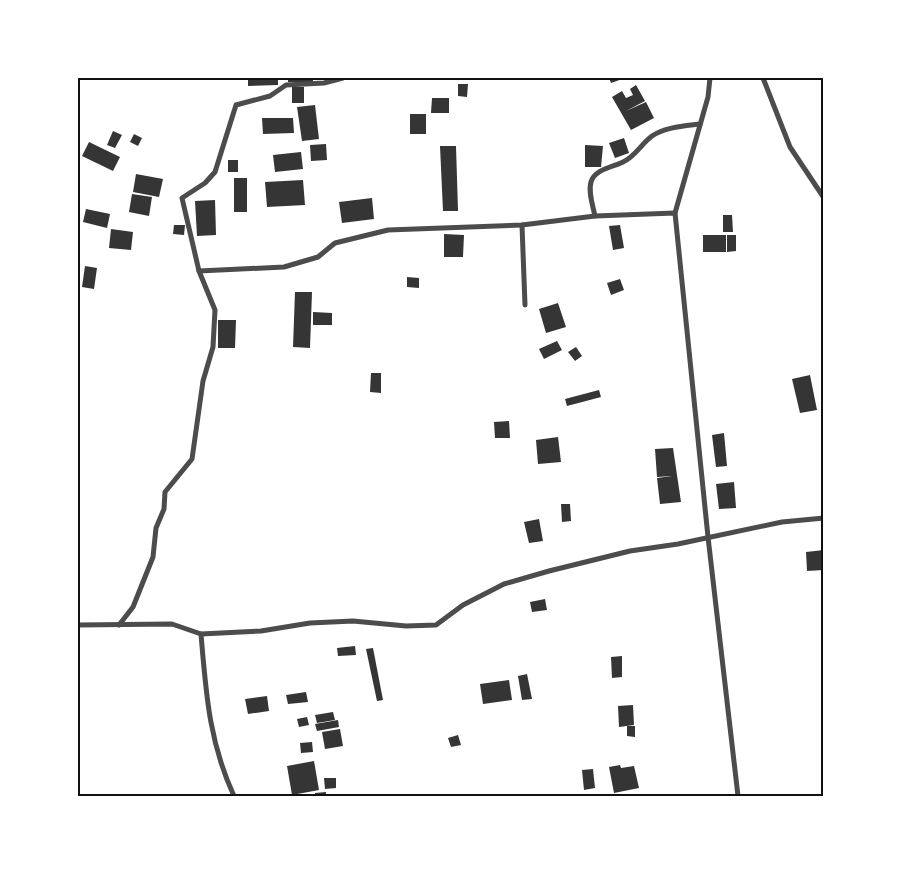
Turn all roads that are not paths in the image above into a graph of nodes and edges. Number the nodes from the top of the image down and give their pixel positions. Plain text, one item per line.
1 (343, 78) edge
2 (710, 78) edge
3 (763, 78) edge
4 (700, 124) junction
5 (824, 198) edge
6 (675, 213) junction
7 (595, 216) junction
8 (522, 225) junction
9 (200, 271) junction
10 (525, 305) dead end
11 (824, 518) edge
12 (708, 537) junction
13 (78, 625) edge
14 (119, 625) junction
15 (201, 634) junction
16 (234, 796) edge
17 (738, 796) edge

1 - 9 street
2 - 4 street
3 - 5 street
4 - 6 street
4 - 7 street
6 - 7 street
6 - 12 street
7 - 8 street
8 - 9 street
8 - 10 street
9 - 14 street
11 - 12 street
12 - 15 street
12 - 17 street
13 - 14 street
14 - 15 street
15 - 16 street

